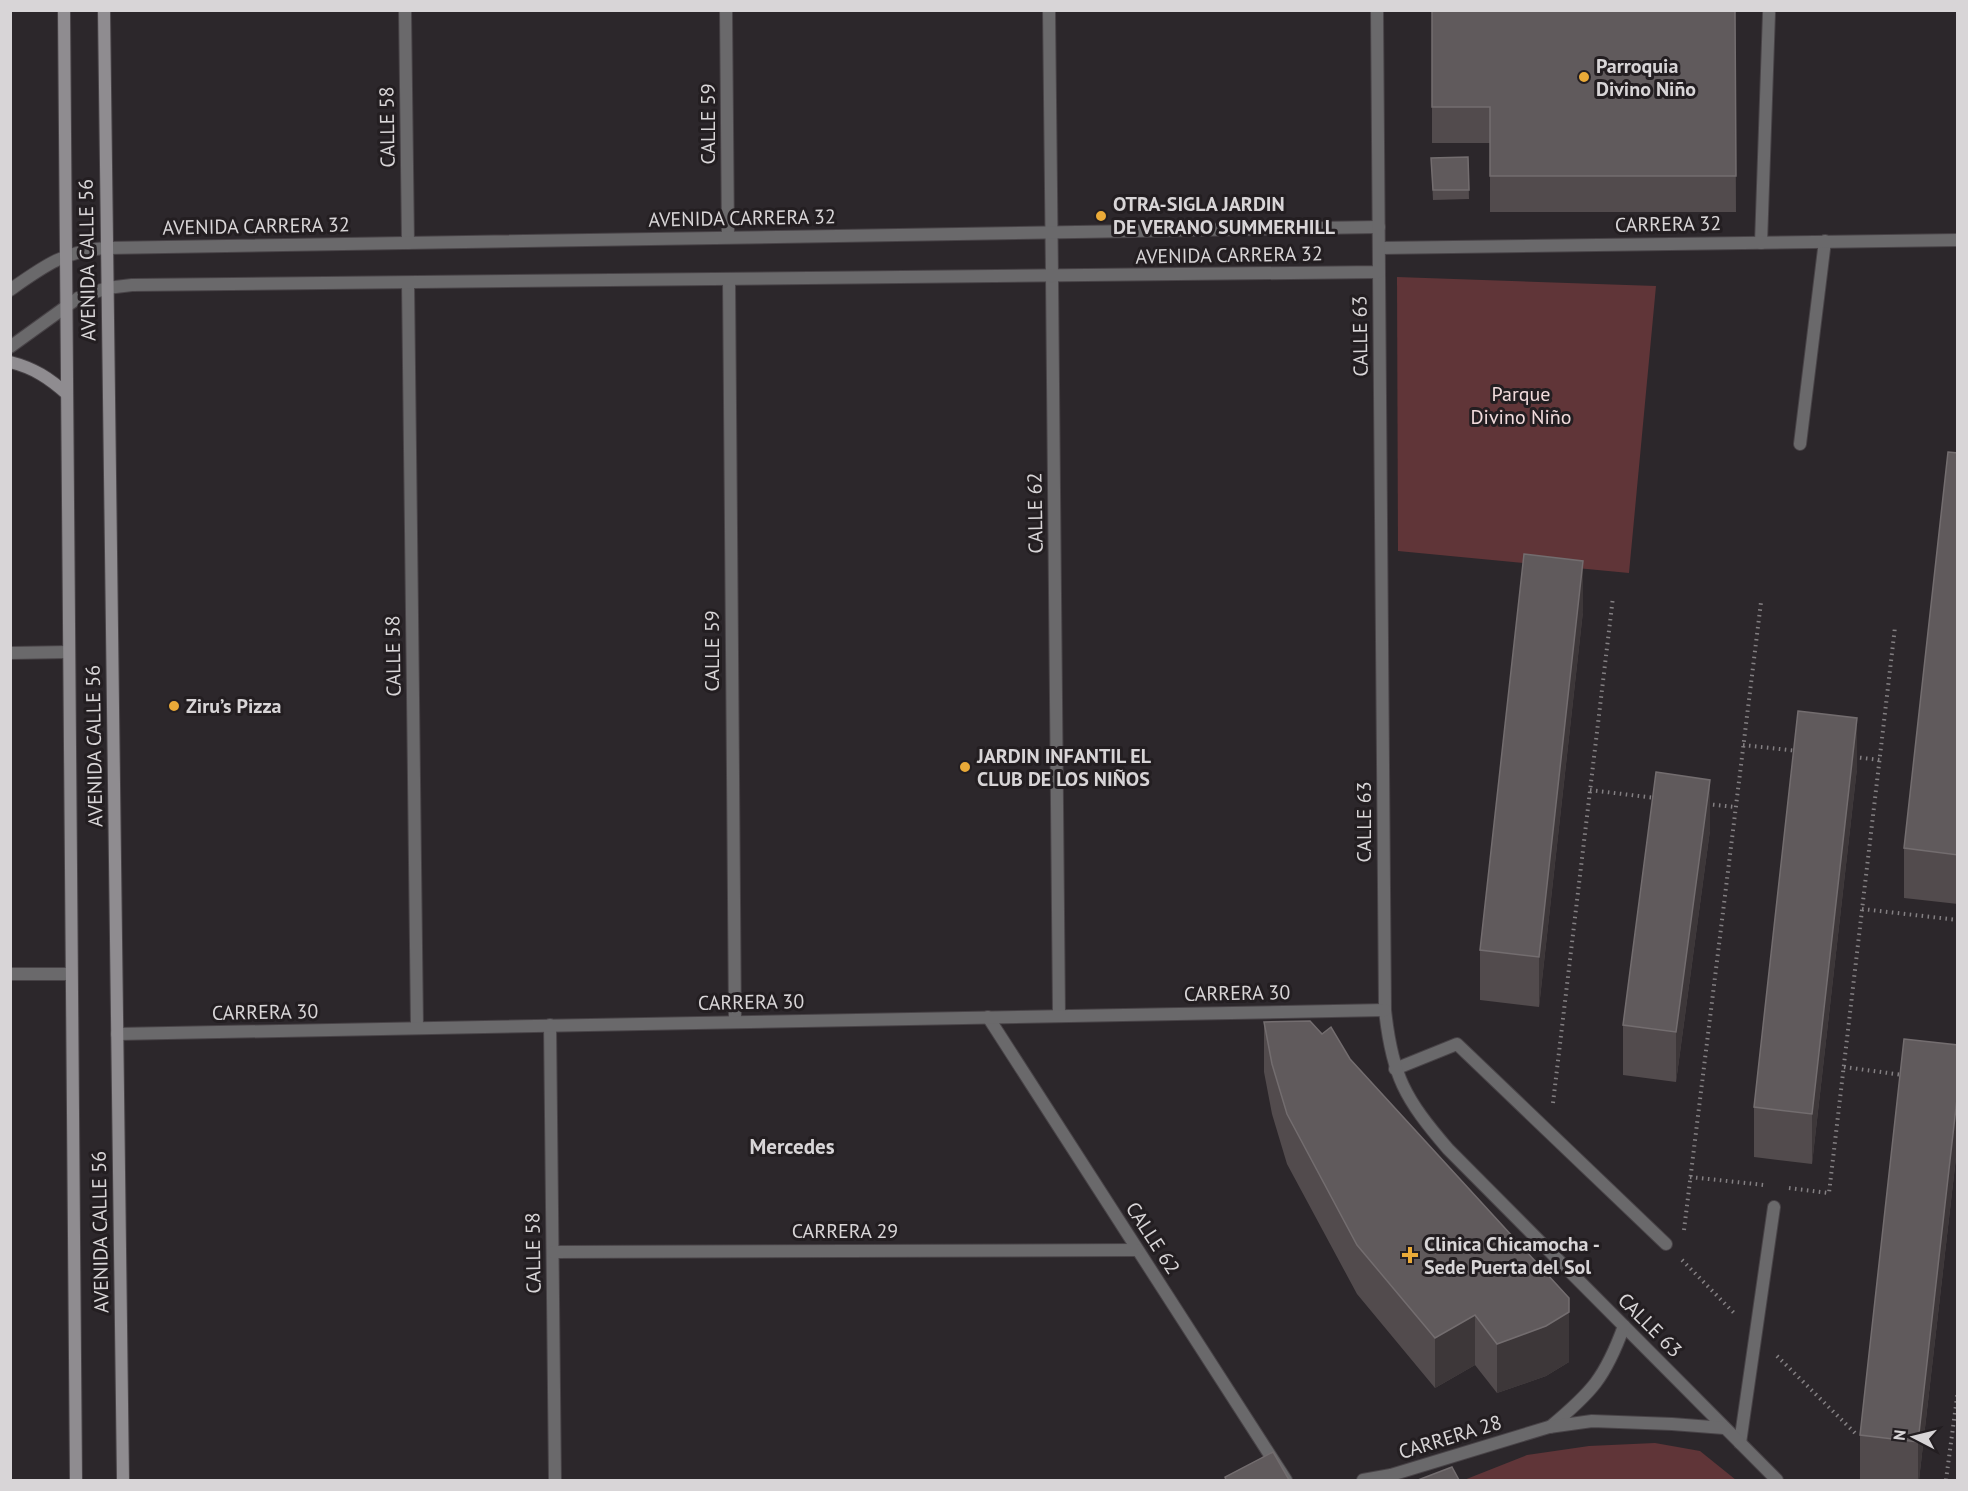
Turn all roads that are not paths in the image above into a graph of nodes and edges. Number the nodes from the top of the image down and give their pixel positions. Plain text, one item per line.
1 (64, 10) edge
2 (104, 10) edge
3 (405, 10) edge
4 (726, 10) edge
5 (1049, 10) edge
6 (1377, 10) edge
7 (1769, 13) dead end
8 (1379, 227) junction
9 (1051, 233) junction
10 (728, 237) junction
11 (1958, 240) edge
12 (1825, 241) junction
13 (408, 243) junction
14 (1761, 243) junction
15 (106, 248) junction
16 (1379, 248) junction
17 (66, 255) junction
18 (1379, 272) junction
19 (1052, 276) junction
20 (729, 279) junction
21 (408, 283) junction
22 (107, 288) junction
23 (10, 290) edge
24 (66, 305) junction
25 (10, 347) edge
26 (10, 362) edge
27 (67, 394) junction
28 (1800, 444) dead end
29 (69, 652) junction
30 (10, 654) edge
31 (10, 974) edge
32 (72, 974) junction
33 (1385, 1010) junction
34 (1059, 1016) junction
35 (988, 1017) junction
36 (735, 1022) junction
37 (550, 1025) junction
38 (417, 1028) junction
39 (117, 1034) junction
40 (1395, 1069) junction
41 (1774, 1207) dead end
42 (1666, 1244) dead end
43 (1137, 1250) junction
44 (553, 1252) junction
45 (1624, 1326) junction
46 (1549, 1427) junction
47 (1725, 1428) junction
48 (1740, 1443) junction
49 (75, 1480) edge
50 (123, 1480) edge
51 (555, 1480) edge
52 (1286, 1480) edge
53 (1363, 1480) edge
54 (1777, 1480) edge

1 - 17 main road, AVENIDA CALLE 56
2 - 15 main road, AVENIDA CALLE 56
3 - 13 street, CALLE 58
4 - 10 street, CALLE 59
5 - 9 street, CALLE 62
6 - 8 street, CALLE 63
7 - 14 street
8 - 9 street, AVENIDA CARRERA 32
8 - 16 street, CALLE 63
9 - 10 street, AVENIDA CARRERA 32
9 - 19 street, CALLE 62
10 - 13 street, AVENIDA CARRERA 32
11 - 12 street, CARRERA 32
12 - 14 street, CARRERA 32
12 - 28 street
13 - 15 street, AVENIDA CARRERA 32
14 - 16 street, CARRERA 32
15 - 17 street, AVENIDA CARRERA 32
15 - 22 main road, AVENIDA CALLE 56
16 - 18 street, CALLE 63
17 - 23 street, AVENIDA CARRERA 32
17 - 24 main road, AVENIDA CALLE 56
18 - 19 street, AVENIDA CARRERA 32
18 - 33 street, CALLE 63
19 - 20 street, AVENIDA CARRERA 32
19 - 34 street, CALLE 62
20 - 21 street, AVENIDA CARRERA 32
20 - 36 street, CALLE 59
21 - 22 street, AVENIDA CARRERA 32
21 - 38 street, CALLE 58
22 - 24 street, AVENIDA CARRERA 32
22 - 39 main road, AVENIDA CALLE 56
24 - 25 street, AVENIDA CARRERA 32
24 - 27 main road, AVENIDA CALLE 56
26 - 27 main road
27 - 29 main road, AVENIDA CALLE 56
29 - 30 street
29 - 32 main road, AVENIDA CALLE 56
31 - 32 street
32 - 49 main road, AVENIDA CALLE 56
33 - 34 street, CARRERA 30
33 - 40 street, CALLE 63
34 - 35 street, CARRERA 30
35 - 36 street, CARRERA 30
35 - 43 street, CALLE 62
36 - 37 street, CARRERA 30
37 - 38 street, CARRERA 30
37 - 44 street, CALLE 58
38 - 39 street, CARRERA 30
39 - 50 main road, AVENIDA CALLE 56
40 - 42 street
40 - 45 street, CALLE 63
41 - 48 street
43 - 44 street, CARRERA 29
43 - 52 street, CALLE 62
44 - 51 street, CALLE 58
45 - 46 street, CARRERA 28
45 - 47 street, CALLE 63
46 - 47 street, CARRERA 28
46 - 53 street, CARRERA 28
47 - 48 street, CALLE 63
48 - 54 street, CALLE 63

